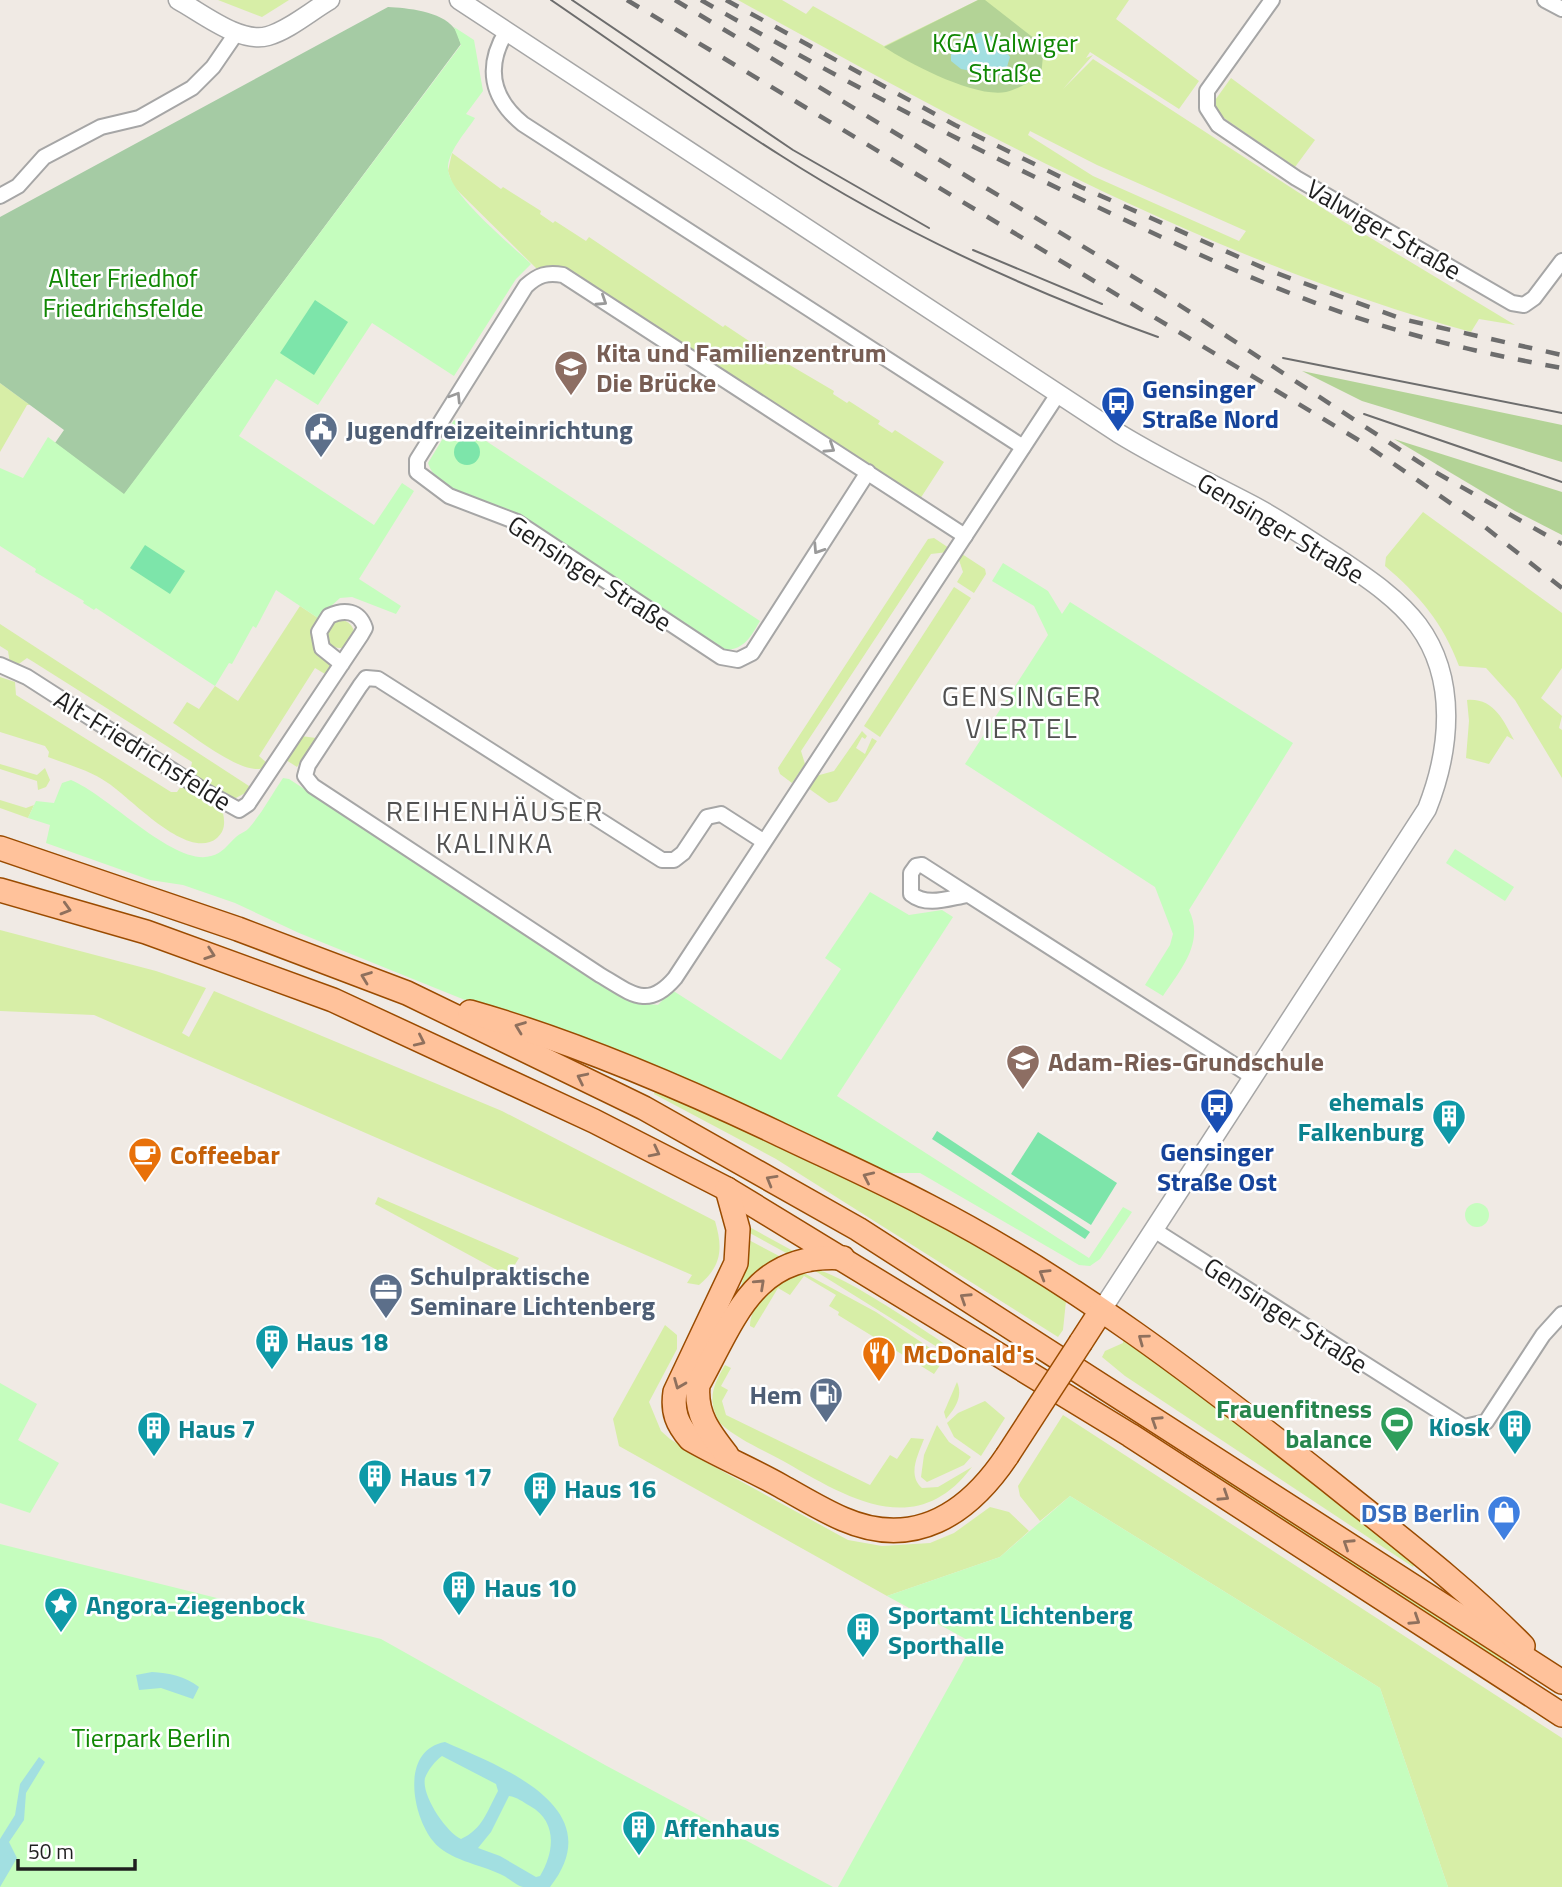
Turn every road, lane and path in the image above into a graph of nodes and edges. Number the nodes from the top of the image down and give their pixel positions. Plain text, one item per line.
1 (178, 0) edge
2 (330, 0) edge
3 (458, 0) edge
4 (1272, 0) edge
5 (237, 32) junction
6 (506, 32) junction
7 (0, 196) edge
8 (1562, 261) edge
9 (1058, 394) junction
10 (1023, 447) junction
11 (868, 472) junction
12 (965, 536) junction
13 (342, 664) dead end
14 (0, 665) edge
15 (763, 841) junction
16 (0, 848) edge
17 (0, 890) edge
18 (967, 895) dead end
19 (407, 993) junction
20 (1253, 1077) junction
21 (727, 1189) junction
22 (1154, 1230) junction
23 (845, 1258) junction
24 (1101, 1311) junction
25 (1562, 1314) edge
26 (729, 1457) junction
27 (1557, 1679) edge
28 (1562, 1715) edge

1 - 5 street
2 - 5 street
3 - 6 street, Gensinger Straße
4 - 8 street, Valwiger Straße
5 - 7 street
6 - 9 street, Gensinger Straße
6 - 10 street
9 - 10 street
9 - 20 street, Gensinger Straße
10 - 12 street
11 -> 11 street, Gensinger Straße
11 - 12 street, Gensinger Straße
12 - 15 street
13 - 14 street, Alt-Friedrichsfelde
15 - 15 street
19 -> 16 main road
17 -> 21 main road
18 - 20 street
24 -> 19 main road
27 -> 19 main road
20 - 22 street, Gensinger Straße
21 - 23 main road
21 -> 26 main road
22 - 24 street, Gensinger Straße
22 - 25 street, Gensinger Straße
26 -> 23 main road
23 -> 28 main road
24 - 26 main road, bridge
27 -> 24 main road

